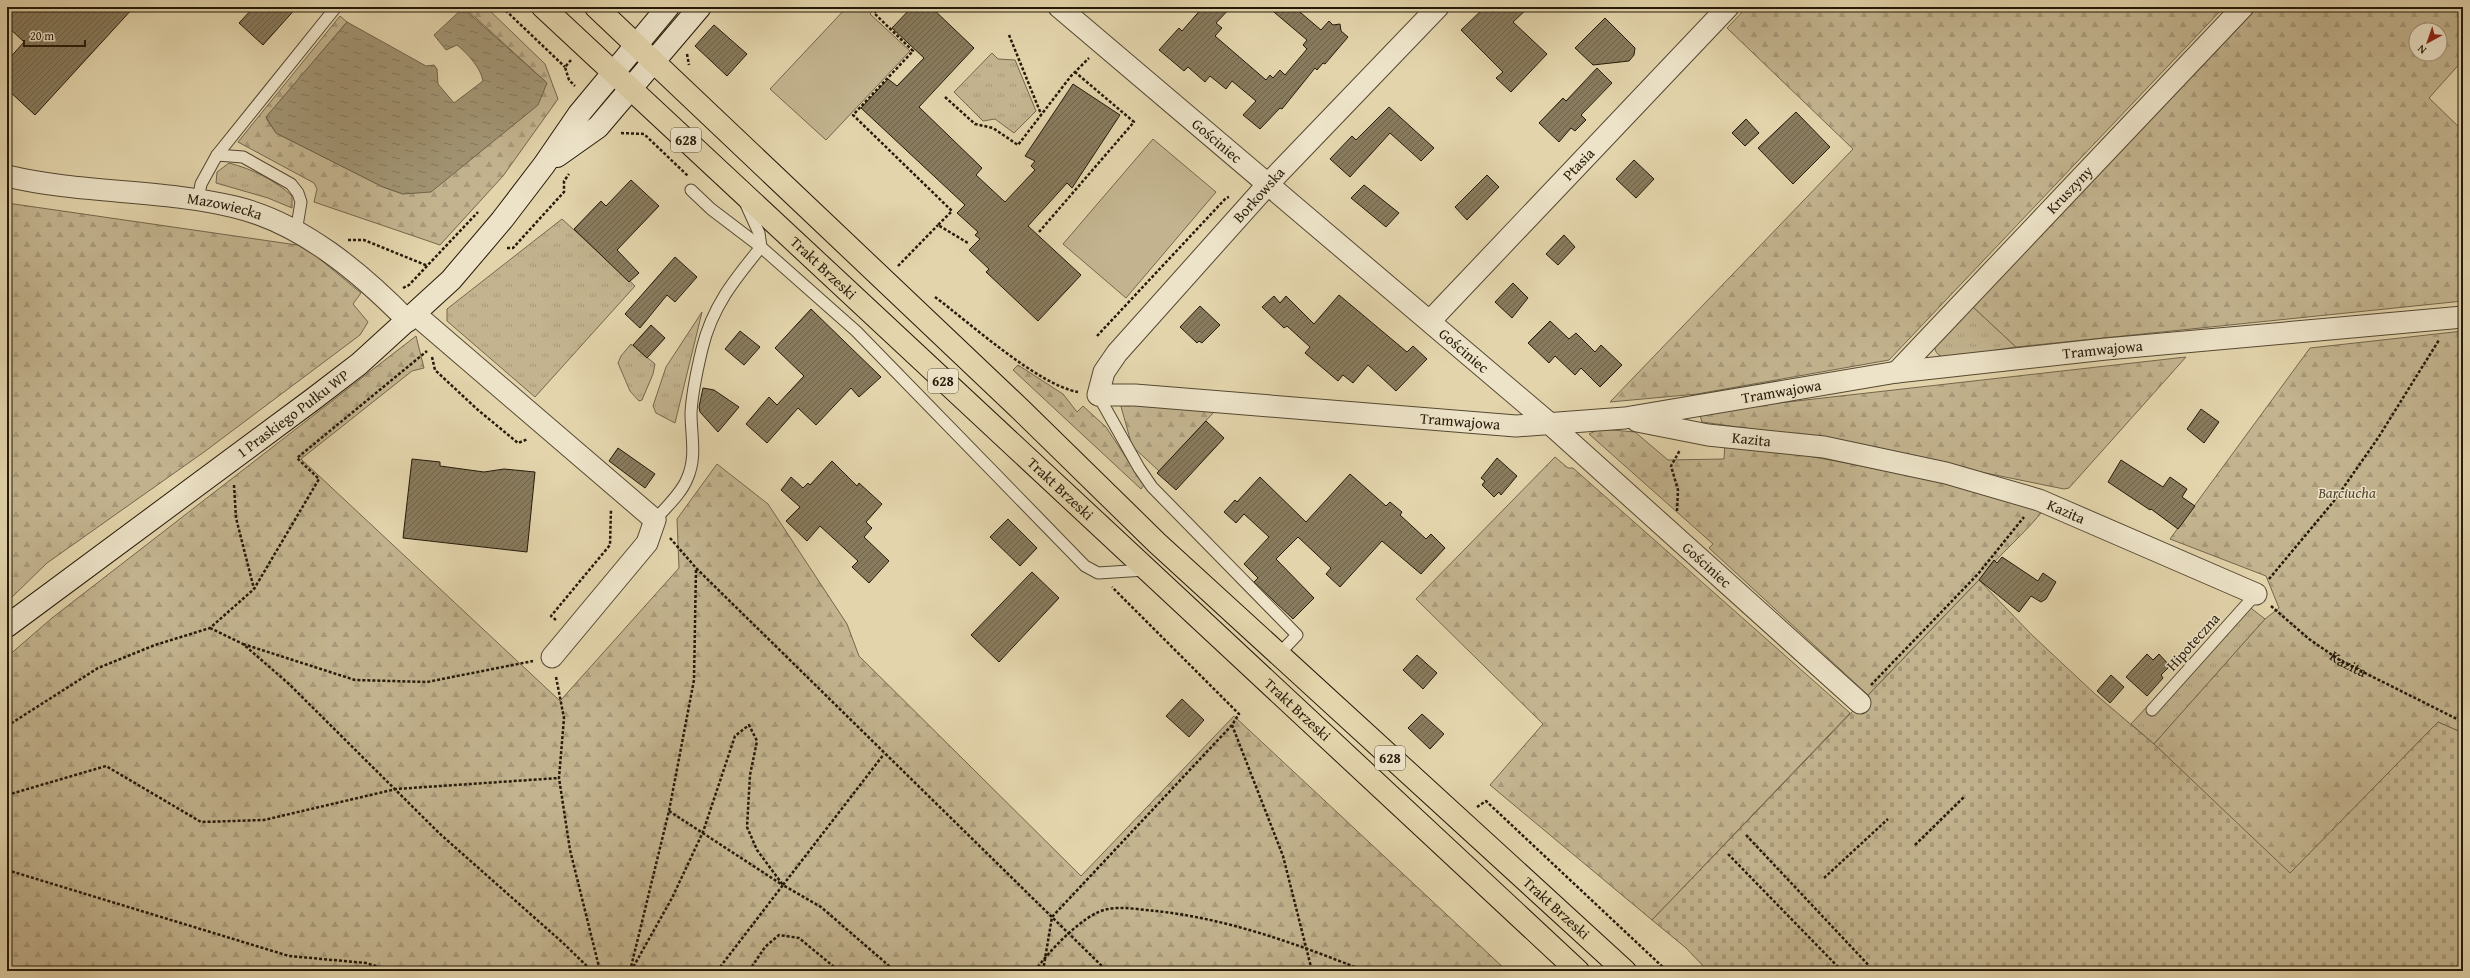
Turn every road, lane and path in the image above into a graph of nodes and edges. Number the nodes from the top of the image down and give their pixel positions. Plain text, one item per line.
1 (336, 7) edge
2 (502, 7) edge
3 (543, 7) edge
4 (596, 7) edge
5 (668, 7) edge
6 (700, 7) edge
7 (880, 7) edge
8 (1059, 7) edge
9 (1438, 7) edge
10 (1728, 7) edge
11 (2243, 7) edge
12 (1009, 35) dead end
13 (636, 44) junction
14 (687, 47) dead end
15 (1092, 55) dead end
16 (654, 61) junction
17 (565, 67) dead end
18 (690, 67) dead end
19 (1075, 72) junction
20 (613, 73) junction
21 (631, 90) junction
22 (945, 97) dead end
23 (1042, 114) junction
24 (623, 132) dead end
25 (217, 155) junction
26 (544, 165) junction
27 (7, 176) edge
28 (1269, 183) junction
29 (691, 190) joint
30 (740, 192) junction
31 (1233, 197) dead end
32 (198, 200) junction
33 (481, 209) dead end
34 (938, 225) junction
35 (296, 232) junction
36 (1039, 232) dead end
37 (341, 240) dead end
38 (968, 243) dead end
39 (761, 247) junction
40 (891, 262) dead end
41 (428, 266) junction
42 (897, 268) junction
43 (903, 272) dead end
44 (397, 287) dead end
45 (933, 295) dead end
46 (412, 318) junction
47 (2455, 318) edge
48 (1430, 321) junction
49 (1097, 336) dead end
50 (1897, 372) junction
51 (1098, 395) junction
52 (1625, 418) junction
53 (1549, 423) junction
54 (1690, 432) junction
55 (530, 438) dead end
56 (232, 460) junction
57 (2039, 500) junction
58 (606, 505) dead end
59 (1677, 517) dead end
60 (655, 520) junction
61 (696, 568) junction
62 (1146, 570) junction
63 (1098, 573) junction
64 (254, 589) junction
65 (2256, 594) junction
66 (7, 626) edge
67 (210, 628) junction
68 (572, 633) junction
69 (243, 644) junction
70 (1278, 655) junction
71 (552, 657) junction
72 (1865, 695) joint
73 (2152, 710) dead end
74 (2463, 722) edge
75 (1232, 725) junction
76 (7, 726) edge
77 (884, 754) junction
78 (559, 778) junction
79 (396, 789) junction
80 (7, 795) edge
81 (1964, 796) dead end
82 (669, 811) junction
83 (1888, 819) dead end
84 (1459, 821) junction
85 (703, 832) junction
86 (1746, 835) dead end
87 (1914, 845) dead end
88 (1728, 854) dead end
89 (7, 870) edge
90 (1824, 878) dead end
91 (783, 885) junction
92 (1052, 917) junction
93 (1070, 934) junction
94 (1308, 948) junction
95 (1046, 954) junction
96 (392, 971) edge
97 (592, 971) edge
98 (600, 971) edge
99 (630, 971) edge
100 (717, 971) edge
101 (749, 971) edge
102 (839, 971) edge
103 (895, 971) edge
104 (1035, 971) edge
105 (1043, 971) edge
106 (1107, 971) edge
107 (1312, 971) edge
108 (1365, 971) edge
109 (1578, 971) edge
110 (1625, 971) edge
111 (1668, 971) edge
112 (1842, 971) edge
113 (1874, 971) edge

1 - 25 lane
2 - 17 path
3 - 20 main road, Trakt Brzeski / 628
4 - 13 main road, Trakt Brzeski / 628
5 - 13 street, 1 Praskiego Pułku WP
6 - 16 street, 1 Praskiego Pułku WP
7 - 34 path
8 - 28 street, Gościniec
9 - 28 street, Borkowska
10 - 48 street, Ptasia
11 - 50 street, Kruszyny
12 - 23 path
13 - 16 main road, Trakt Brzeski / 628
13 - 20 street, 1 Praskiego Pułku WP
14 - 18 path
15 - 19 path
16 - 21 street, 1 Praskiego Pułku WP
16 - 70 main road, Trakt Brzeski / 628
19 - 23 path
19 - 36 path
20 - 21 main road, Trakt Brzeski / 628
20 - 26 street, 1 Praskiego Pułku WP
21 - 26 street, 1 Praskiego Pułku WP
21 - 30 main road, Trakt Brzeski / 628
22 - 23 path
24 - 29 path
25 - 32 lane
25 - 35 lane
26 - 46 street, 1 Praskiego Pułku WP
27 - 32 street, Mazowiecka
28 - 48 street, Gościniec
28 - 51 street, Borkowska
29 - 39 lane
30 - 39 lane
30 - 62 main road, Trakt Brzeski / 628
31 - 49 path
32 - 35 street, Mazowiecka
33 - 41 path
34 - 38 path
34 - 42 path
35 - 46 street, Mazowiecka
37 - 41 path
39 - 60 lane
39 - 63 lane
40 - 42 path
41 - 44 path
42 - 43 path
45 - 51 path
46 - 56 street, 1 Praskiego Pułku WP
46 - 60 street, Mazowiecka
47 - 50 street, Tramwajowa
47 - 65 path
48 - 53 street, Gościniec
50 - 52 street, Tramwajowa
51 - 53 street, Tramwajowa
51 - 70 lane
52 - 53 street, Tramwajowa
52 - 54 street, Kazita
53 - 72 street, Gościniec
54 - 57 street, Kazita
54 - 59 path
55 - 64 path
56 - 64 path
56 - 66 street, 1 Praskiego Pułku WP
57 - 65 street, Kazita
57 - 72 path
58 - 68 path
60 - 61 path
60 - 68 street
61 - 77 path
61 - 82 path
62 - 63 lane
62 - 109 main road, Trakt Brzeski / 628
63 - 75 path
64 - 67 path
65 - 73 lane, Hipoteczna
65 - 74 path, Kazita
67 - 69 path
67 - 76 path
68 - 71 street
69 - 71 path
69 - 79 path
70 - 84 main road, Trakt Brzeski / 628
71 - 78 path
75 - 92 path
75 - 94 path
77 - 91 path
77 - 92 path
78 - 79 path
78 - 98 path
79 - 80 path
79 - 97 path
81 - 87 path
82 - 85 path
82 - 99 path
83 - 90 path
84 - 110 main road, Trakt Brzeski / 628
84 - 111 path
85 - 91 path
85 - 91 path
85 - 99 path
86 - 113 path
88 - 112 path
89 - 96 path
91 - 100 path
91 - 103 path
92 - 93 path
92 - 95 path
93 - 94 path
93 - 95 path
93 - 106 path
94 - 107 path
94 - 108 path
95 - 104 path
95 - 105 path
101 - 102 path

